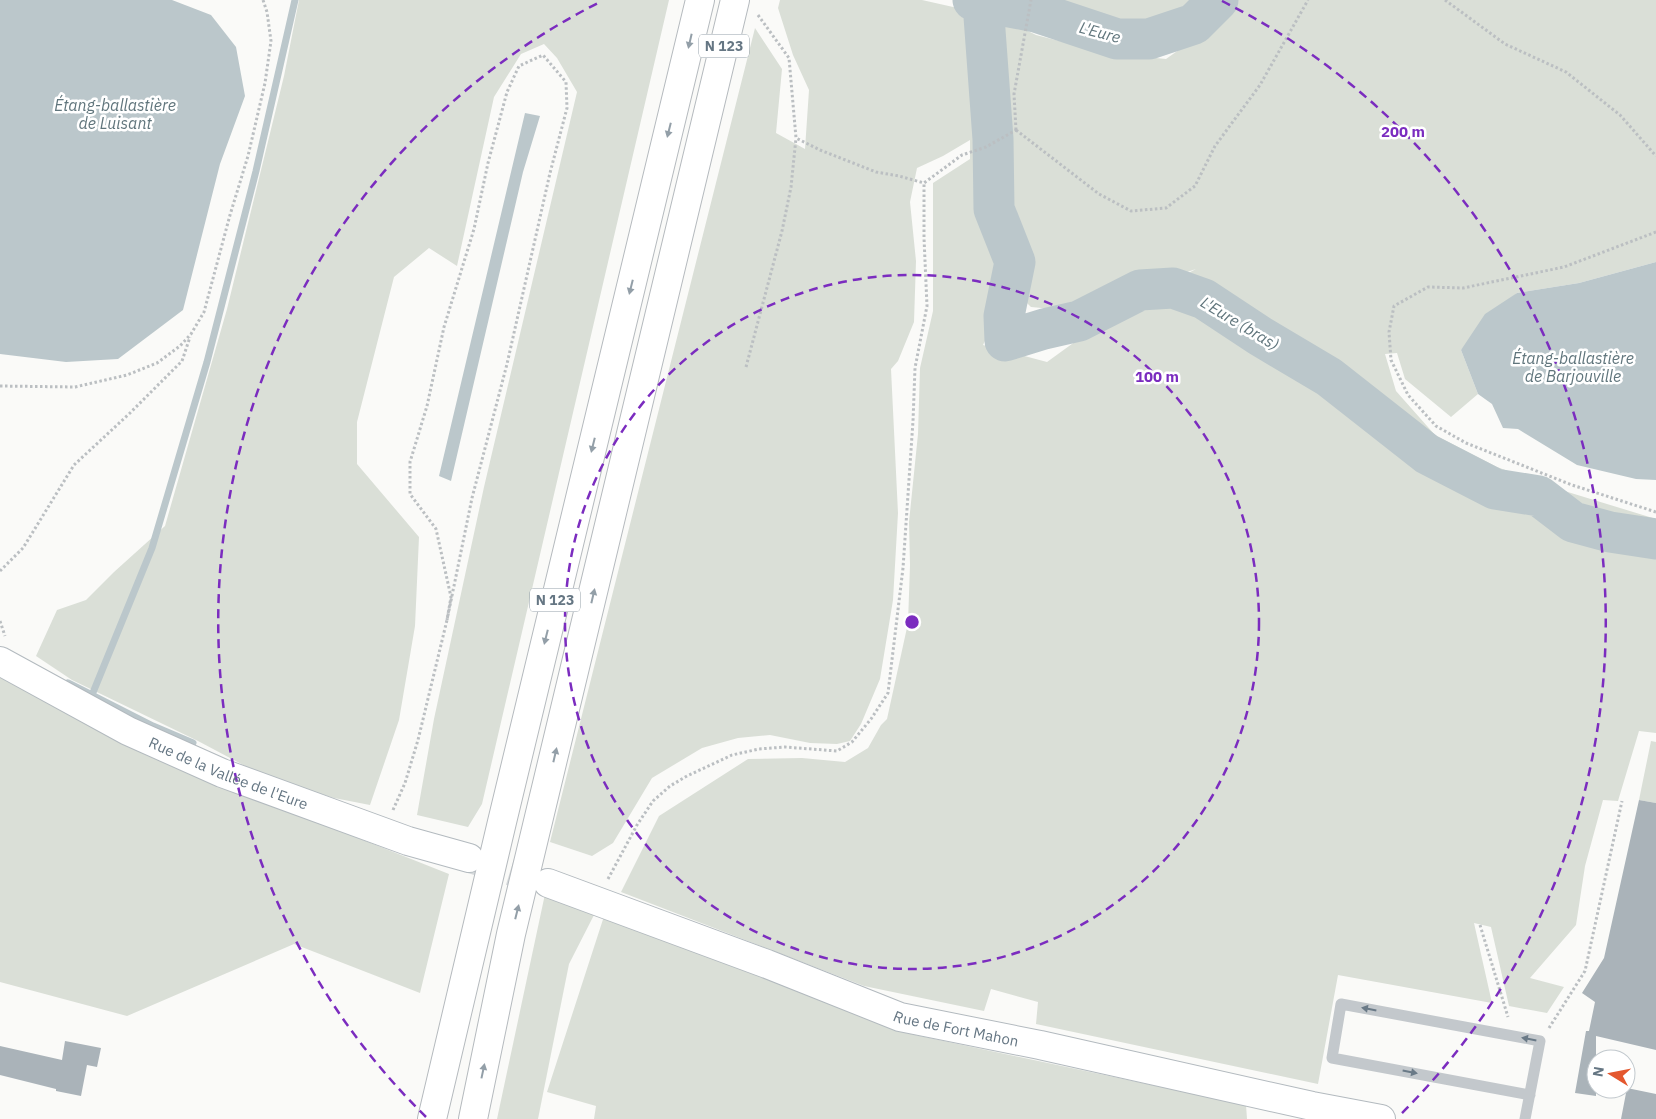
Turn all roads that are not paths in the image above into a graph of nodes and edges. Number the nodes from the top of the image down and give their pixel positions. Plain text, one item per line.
1 (700, 0) edge
2 (743, 5) edge
3 (2, 650) edge
4 (469, 858) tunnel mouth
5 (548, 883) tunnel mouth
6 (1530, 1095) junction
7 (432, 1119) edge
8 (472, 1119) edge
9 (1381, 1119) edge
10 (1524, 1119) edge

1 -> 7 main road, N 123
8 -> 2 main road, N 123
3 - 4 main road, Rue de la Vallée de l'Eure
5 - 9 main road, Rue de Fort Mahon
6 -> 6 lane
6 - 10 lane

